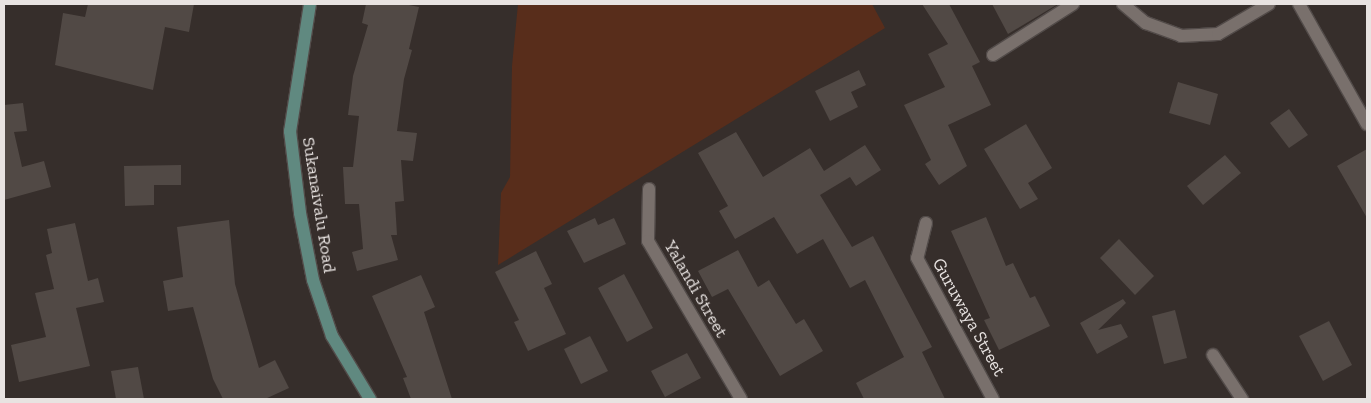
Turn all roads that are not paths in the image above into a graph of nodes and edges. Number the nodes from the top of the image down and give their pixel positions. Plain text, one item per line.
1 (310, 4) edge
2 (1073, 4) edge
3 (1123, 4) edge
4 (1269, 4) edge
5 (1299, 4) edge
6 (993, 55) dead end
7 (1367, 124) edge
8 (649, 189) dead end
9 (926, 222) dead end
10 (1213, 355) dead end
11 (370, 399) edge
12 (741, 399) edge
13 (994, 399) edge
14 (1242, 399) edge

1 - 11 main road, Sukanaivalu Road
2 - 6 street
3 - 4 street
5 - 7 street
8 - 12 street, Yalandi Street
9 - 13 street, Guruwaya Street
10 - 14 street

